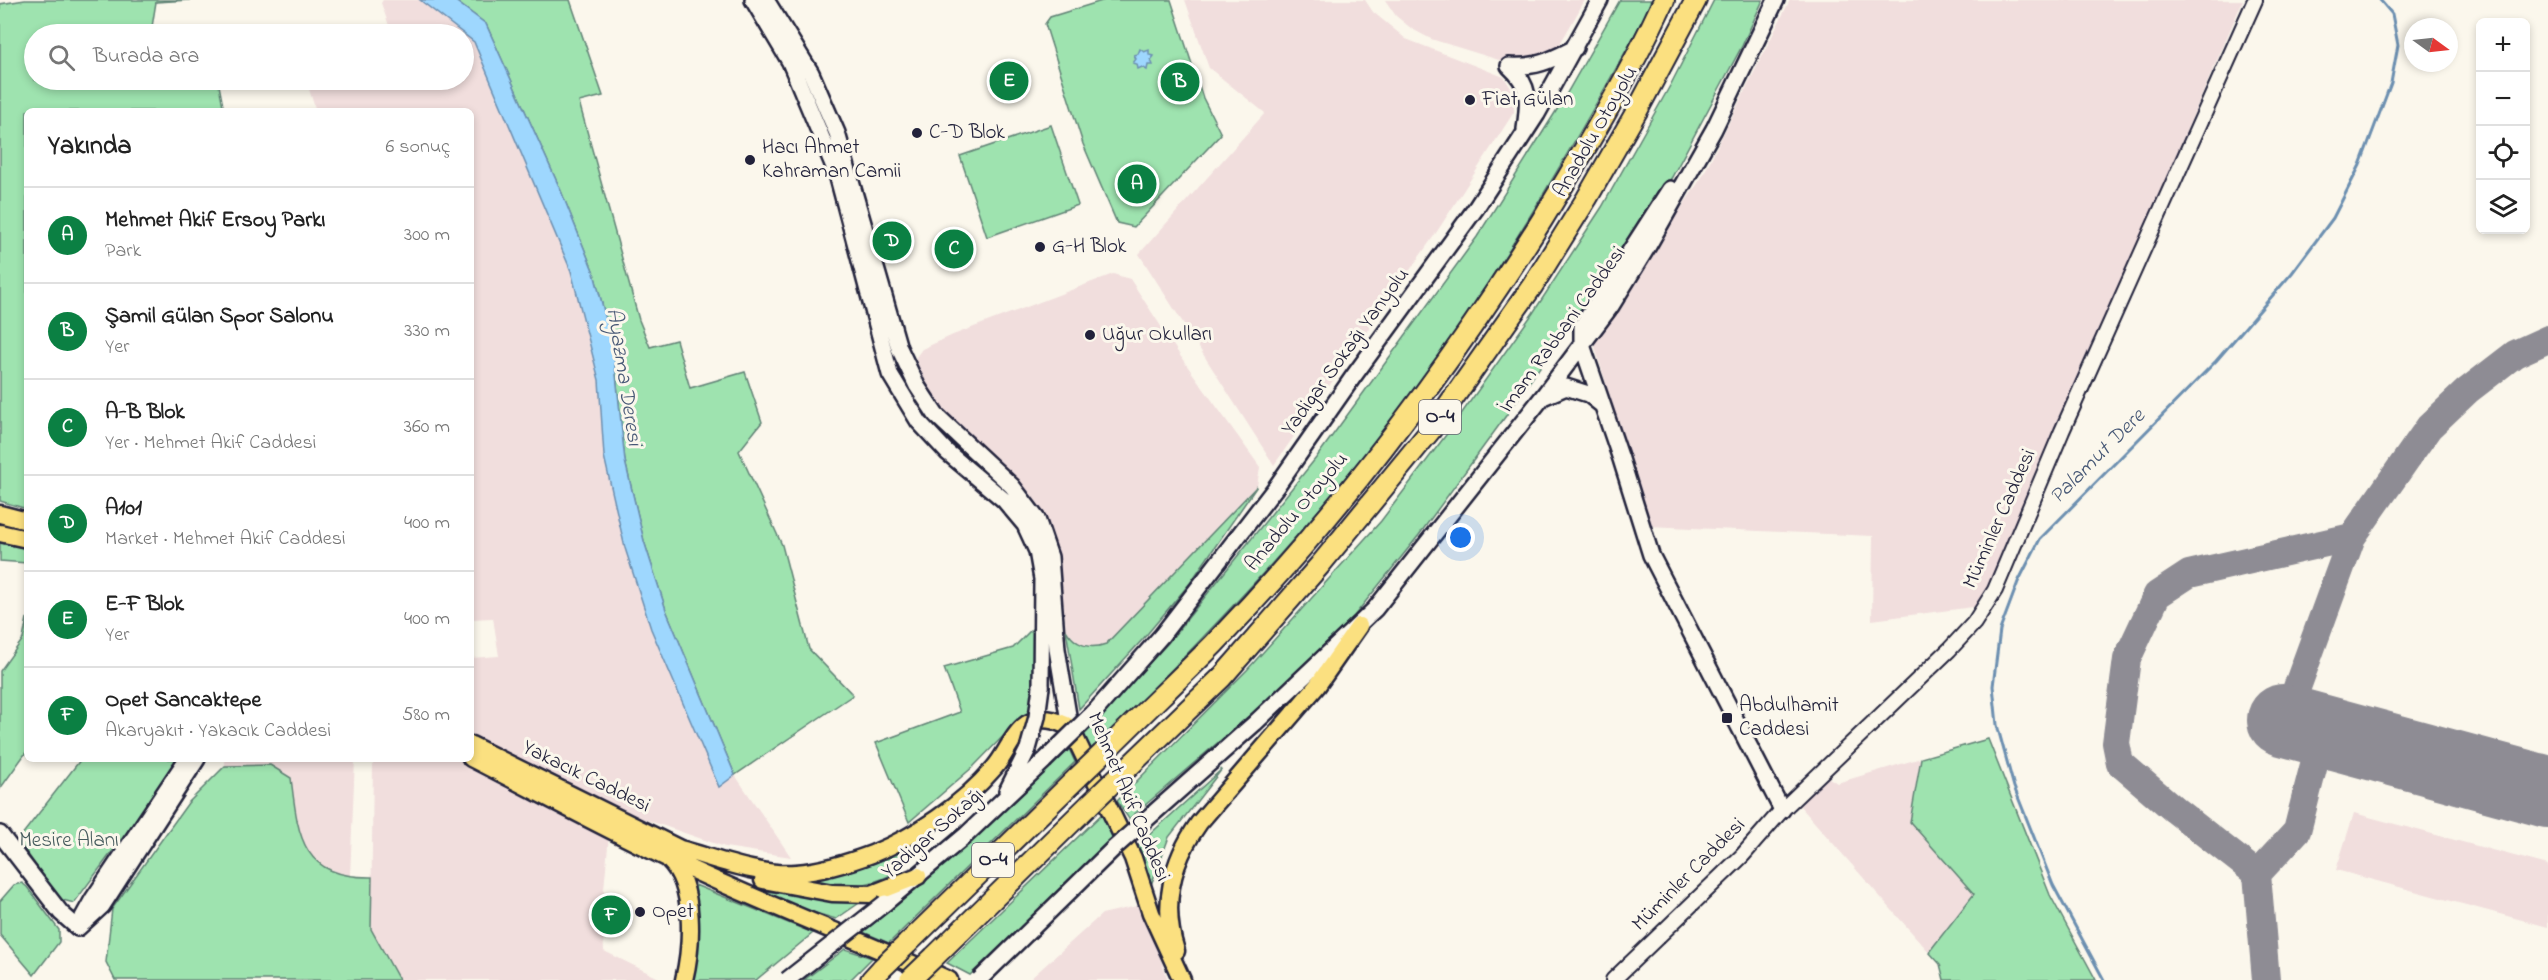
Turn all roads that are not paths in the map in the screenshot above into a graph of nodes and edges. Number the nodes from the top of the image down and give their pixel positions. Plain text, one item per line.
1 (1600, 0) edge
2 (1663, 0) edge
3 (1696, 0) edge
4 (1776, 0) edge
5 (2255, 0) edge
6 (763, 5) edge
7 (1575, 48) junction
8 (1525, 133) junction
9 (855, 215) junction
10 (885, 300) junction
11 (875, 322) junction
12 (1582, 345) junction
13 (1541, 399) junction
14 (1604, 406) junction
15 (0, 514) edge
16 (24, 520) edge
17 (1031, 522) junction
18 (0, 533) edge
19 (24, 538) edge
20 (1359, 626) junction
21 (1097, 709) joint
22 (1070, 727) junction
23 (474, 746) edge
24 (474, 760) edge
25 (185, 762) edge
26 (195, 762) edge
27 (1002, 801) junction
28 (1782, 810) junction
29 (0, 834) edge
30 (680, 849) junction
31 (661, 855) junction
32 (918, 876) junction
33 (1150, 913) junction
34 (78, 928) junction
35 (877, 974) edge
36 (684, 980) edge
37 (787, 980) edge
38 (910, 980) edge
39 (948, 980) edge
40 (979, 980) edge
41 (1171, 980) edge
42 (1184, 980) edge
43 (1613, 980) edge

1 - 7 main road, Yadigar Sokağı Yanyolu
2 - 35 highway, Anadolu Otoyolu / O-4, bridge
3 - 38 highway, Anadolu Otoyolu / O-4, bridge
4 - 12 main road
5 - 28 street, Müminler Caddesi
6 - 9 main road, Mehmet Akif Caddesi
7 - 8 main road, Yadigar Sokağı Yanyolu
7 - 8 main road
8 - 21 main road, Yadigar Sokağı Yanyolu
9 - 10 main road, Mehmet Akif Caddesi
9 - 11 main road, Mehmet Akif Caddesi
10 - 11 main road
10 - 17 main road, Mehmet Akif Caddesi
11 - 17 main road, Mehmet Akif Caddesi
12 - 13 main road, İmam Rabbani Caddesi
12 - 14 main road
13 - 14 main road
13 - 20 main road, İmam Rabbani Caddesi
14 - 28 main road
15 - 16 main road
17 - 22 main road, Mehmet Akif Caddesi
17 - 27 main road, Mehmet Akif Caddesi, bridge
18 - 19 main road
20 - 40 main road, İmam Rabbani Caddesi, bridge
20 - 42 main road
21 - 27 main road, Yadigar Sokağı, bridge
22 - 30 main road
22 - 33 main road, Mehmet Akif Caddesi
23 - 30 main road, Yakacık Caddesi
24 - 31 main road, Yakacık Caddesi
25 - 34 main road
26 - 34 main road
27 - 32 main road, Yadigar Sokağı
28 - 43 street, Müminler Caddesi
29 - 34 main road
30 - 32 main road
31 - 36 main road
31 - 39 main road, Yakacık Caddesi
32 - 37 main road, Yadigar Sokağı, bridge
33 - 41 main road
33 - 42 main road, Mehmet Akif Caddesi

